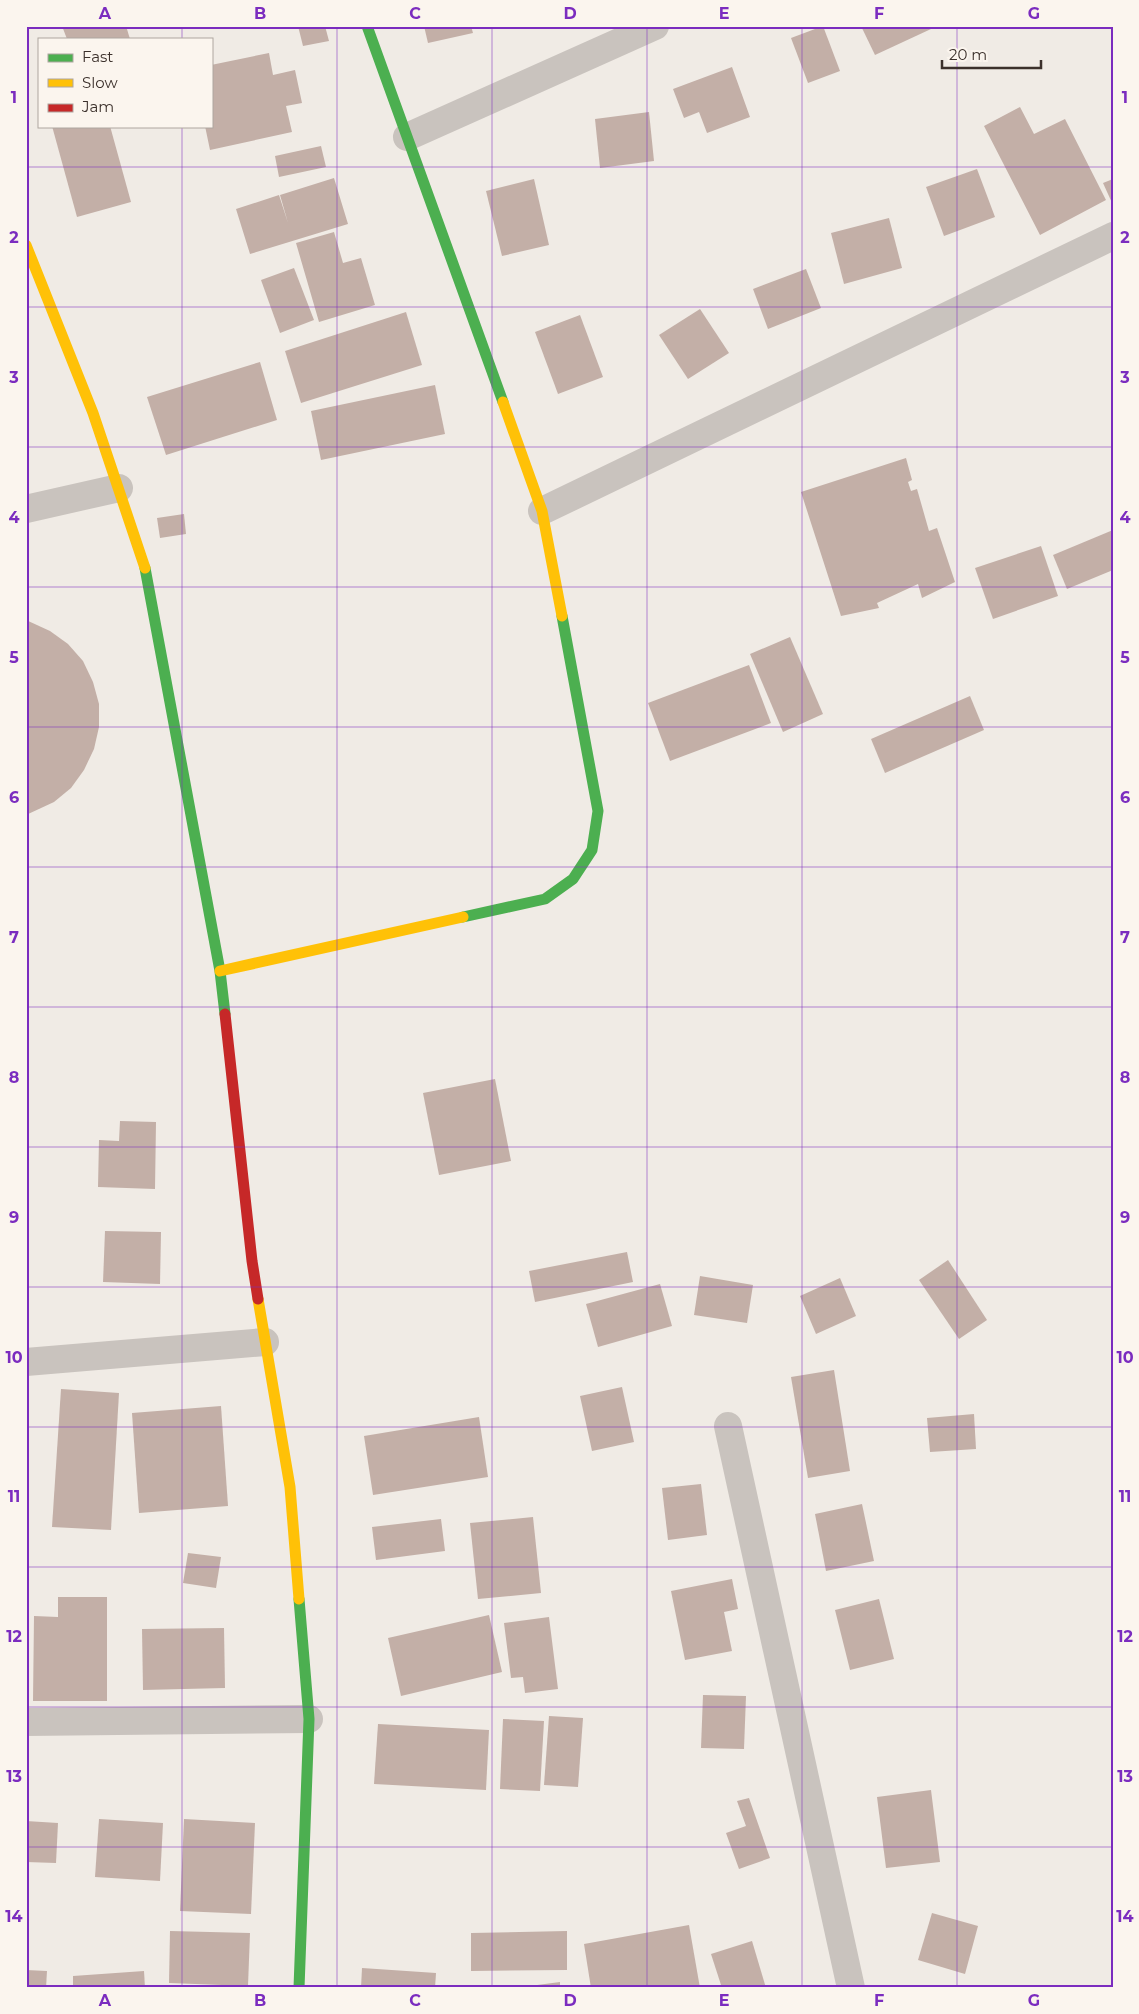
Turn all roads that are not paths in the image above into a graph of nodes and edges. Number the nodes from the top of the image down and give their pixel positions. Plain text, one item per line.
1 (367, 26) edge
2 (655, 26) edge
3 (407, 137) junction
4 (1113, 236) edge
5 (26, 245) edge
6 (118, 488) junction
7 (26, 509) edge
8 (542, 511) junction
9 (220, 970) junction
10 (266, 1342) junction
11 (26, 1362) edge
12 (728, 1426) dead end
13 (309, 1719) junction
14 (26, 1722) edge
15 (299, 1988) edge
16 (851, 1988) edge

1 - 3 street
2 - 3 street
3 - 8 street
4 - 8 street
5 - 6 street
6 - 7 street
6 - 9 street
8 - 9 street
9 - 10 street
10 - 11 street
10 - 13 street
12 - 16 street
13 - 14 street
13 - 15 street

